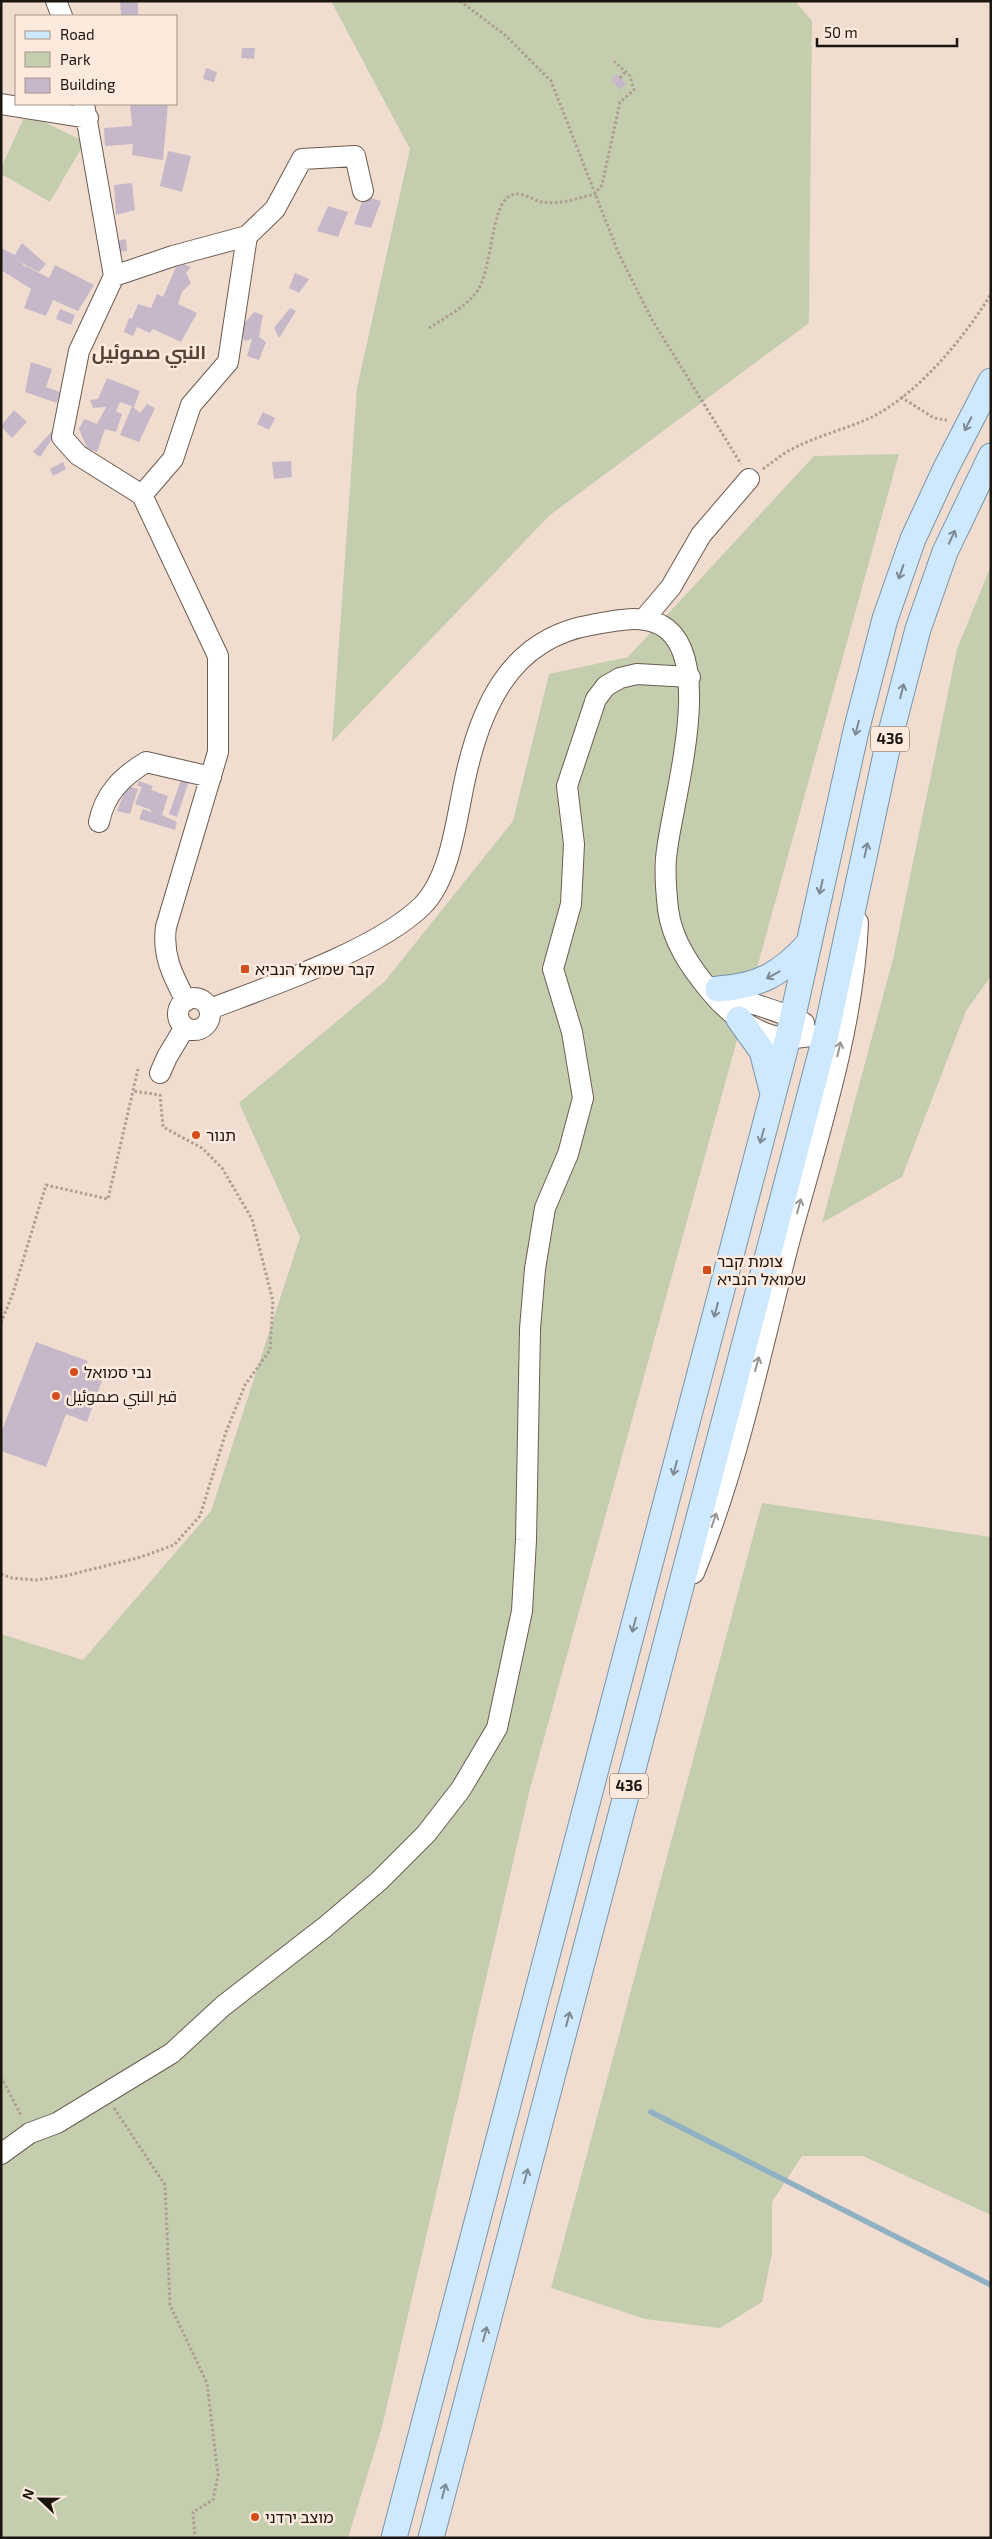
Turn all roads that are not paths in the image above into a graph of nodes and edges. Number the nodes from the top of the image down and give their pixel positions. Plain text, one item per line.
1 (56, 1) edge
2 (62, 15) edge
3 (1, 104) edge
4 (86, 111) edge
5 (363, 191) dead end
6 (247, 236) junction
7 (114, 276) junction
8 (991, 381) edge
9 (991, 456) edge
10 (749, 479) road end
11 (142, 495) junction
12 (644, 619) junction
13 (690, 677) junction
14 (211, 777) junction
15 (99, 822) dead end
16 (860, 878) junction
17 (809, 943) junction
18 (708, 982) junction
19 (186, 1001) junction
20 (210, 1009) junction
21 (739, 1019) junction
22 (185, 1027) junction
23 (790, 1027) junction
24 (826, 1034) junction
25 (160, 1073) dead end
26 (773, 1097) junction
27 (670, 1630) junction
28 (1, 2154) edge
29 (394, 2538) edge
30 (431, 2538) edge

1 - 2 street
3 - 4 street
4 - 7 street
5 - 6 street
6 - 7 street
6 - 11 street
7 - 11 street
8 -> 17 main road, 436
16 -> 9 main road, 436
10 - 12 street
11 - 14 street
12 - 13 street
12 - 20 street
13 - 18 street
13 - 28 street
14 - 15 street
14 - 19 street
16 - 24 main road, 436
27 -> 16 street
17 -> 18 main road
17 - 23 main road, 436
18 - 21 street
18 - 23 street
19 - 20 street
19 - 22 street
20 - 22 street
21 - 23 street
21 - 26 main road
22 - 25 street
23 - 24 street
23 - 26 main road, 436
24 - 27 main road, 436
26 -> 29 main road, 436
30 -> 27 main road, 436

